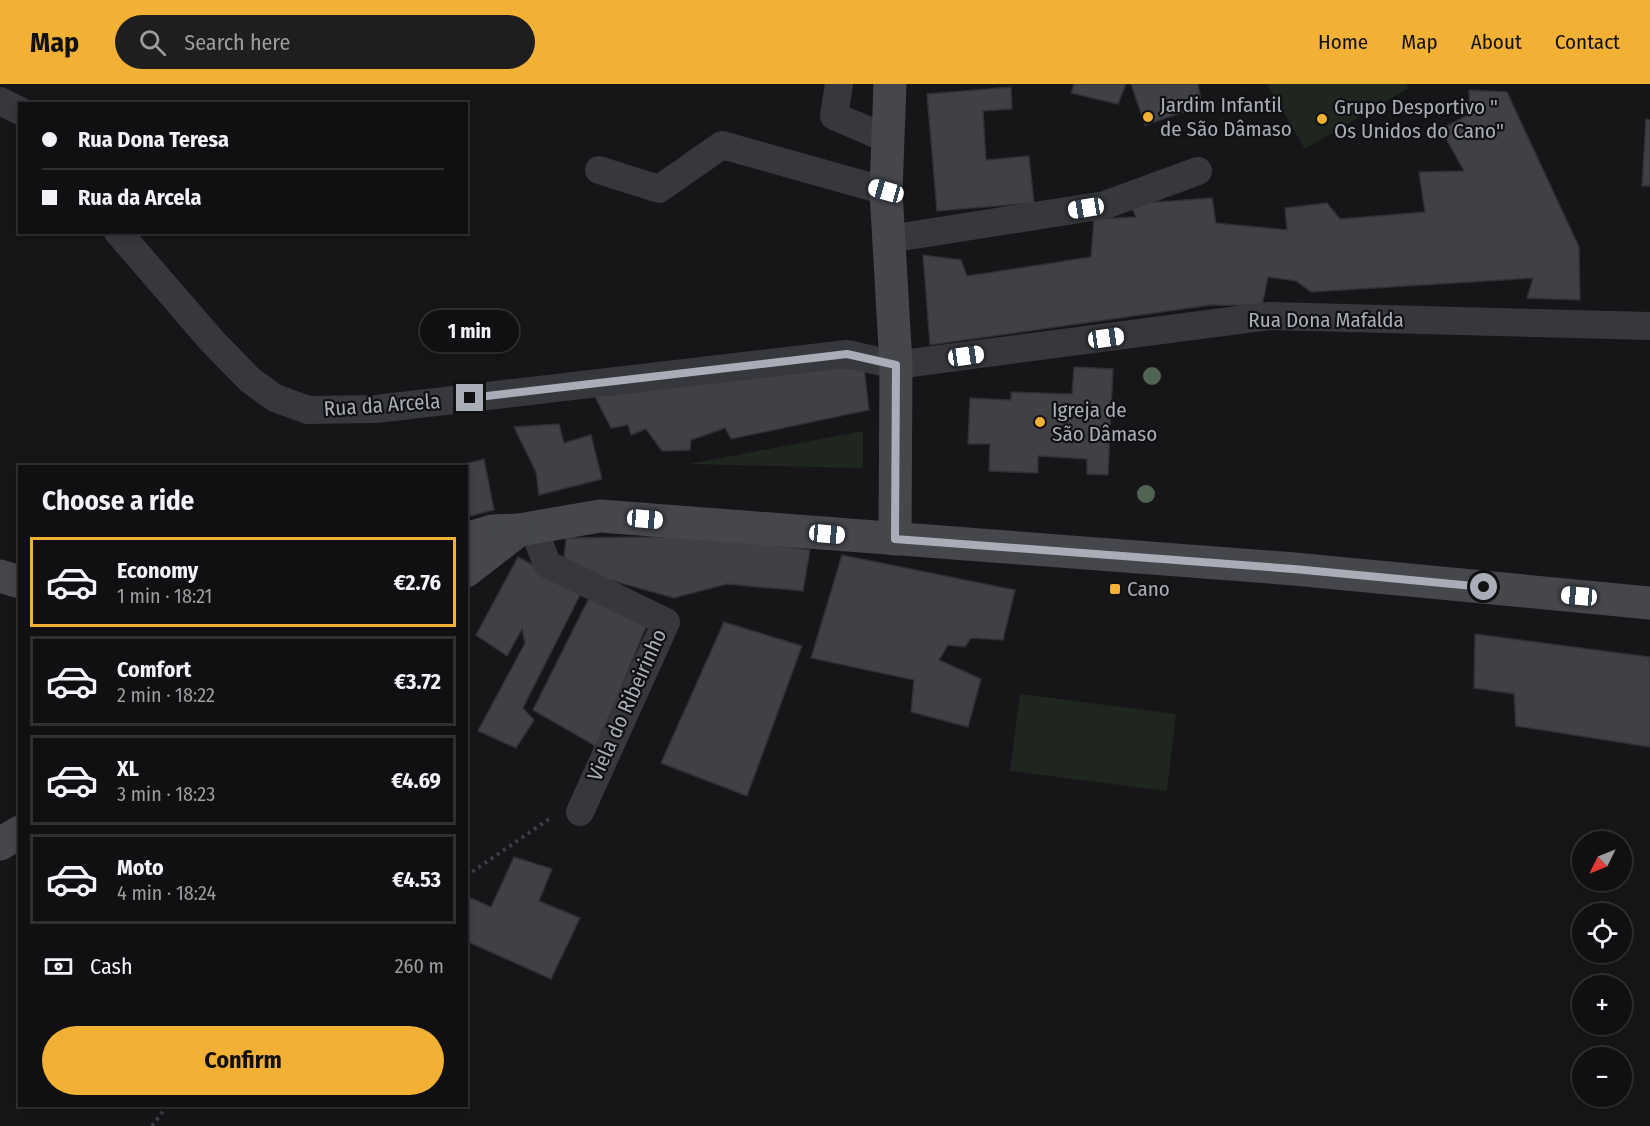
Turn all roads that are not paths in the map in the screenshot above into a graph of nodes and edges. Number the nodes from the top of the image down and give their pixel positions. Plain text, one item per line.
1 (839, 84) edge
2 (890, 84) edge
3 (0, 101) edge
4 (18, 110) edge
5 (888, 139) junction
6 (599, 170) dead end
7 (1198, 171) dead end
8 (886, 191) junction
9 (120, 234) edge
10 (889, 239) junction
11 (1650, 327) edge
12 (896, 365) junction
13 (526, 529) junction
14 (468, 538) edge
15 (895, 539) junction
16 (468, 570) edge
17 (0, 576) edge
18 (18, 581) edge
19 (1650, 603) edge
20 (583, 803) road end
21 (18, 833) edge
22 (0, 844) edge

1 - 5 street
2 - 5 street
3 - 4 street
5 - 8 street
6 - 8 street
7 - 10 street
8 - 10 street
9 - 12 street, Rua da Arcela
10 - 12 street
11 - 12 street, Rua Dona Mafalda
12 - 15 street
13 - 14 street
13 - 15 street
13 - 16 street
13 - 20 street, Viela do Ribeirinho
15 - 19 street
17 - 18 street
21 - 22 street

